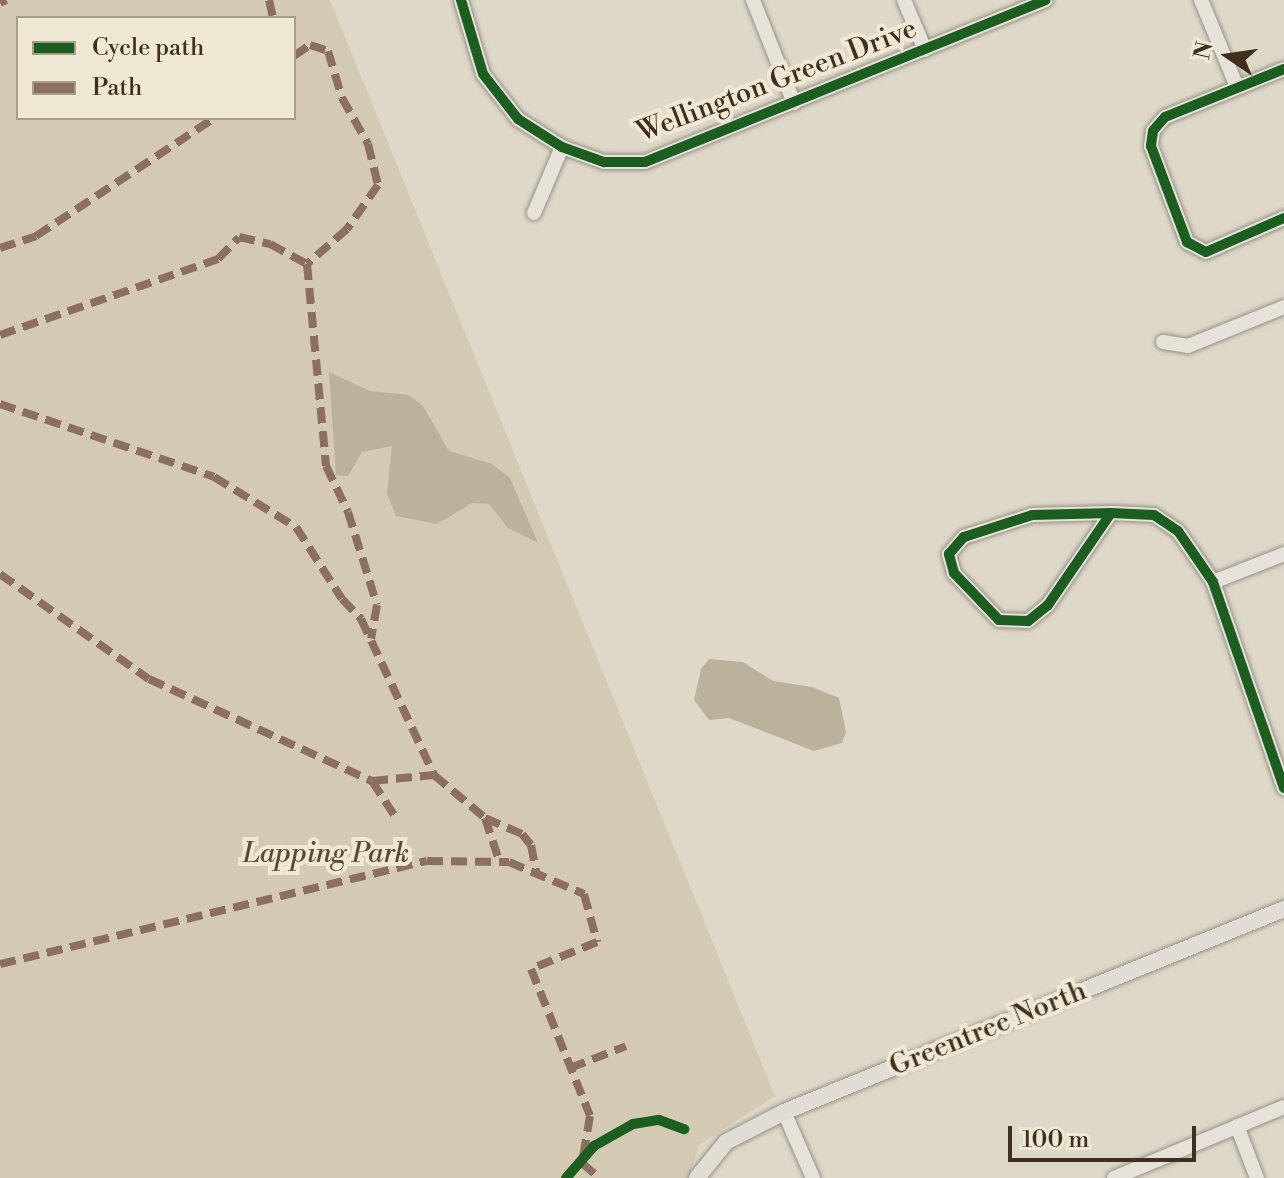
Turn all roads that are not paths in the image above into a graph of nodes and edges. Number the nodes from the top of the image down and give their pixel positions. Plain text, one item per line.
1 (461, 0) edge
2 (753, 0) edge
3 (904, 0) edge
4 (1045, 0) edge
5 (1201, 0) edge
6 (925, 50) junction
7 (1284, 69) edge
8 (1237, 87) junction
9 (794, 103) junction
10 (562, 147) junction
11 (534, 213) dead end
12 (1284, 218) edge
13 (1284, 307) edge
14 (1163, 342) dead end
15 (1111, 513) junction
16 (1284, 554) edge
17 (1213, 582) junction
18 (1284, 788) edge
19 (1284, 909) edge
20 (1284, 1107) edge
21 (784, 1112) junction
22 (1237, 1126) junction
23 (700, 1172) edge
24 (813, 1178) edge
25 (1114, 1178) edge
26 (1257, 1178) edge

1 - 10 street, Wellington Green Drive
2 - 9 street
3 - 6 street
4 - 6 street, Wellington Green Drive
5 - 8 street
6 - 9 street, Wellington Green Drive
7 - 8 street
8 - 12 street
9 - 10 street, Wellington Green Drive
10 - 11 street
13 - 14 street
15 - 15 street
15 - 17 street
16 - 17 street
17 - 18 street
19 - 21 main road, Greentree North
20 - 22 street
21 - 23 main road, Greentree North
21 - 24 street
22 - 25 street
22 - 26 street

